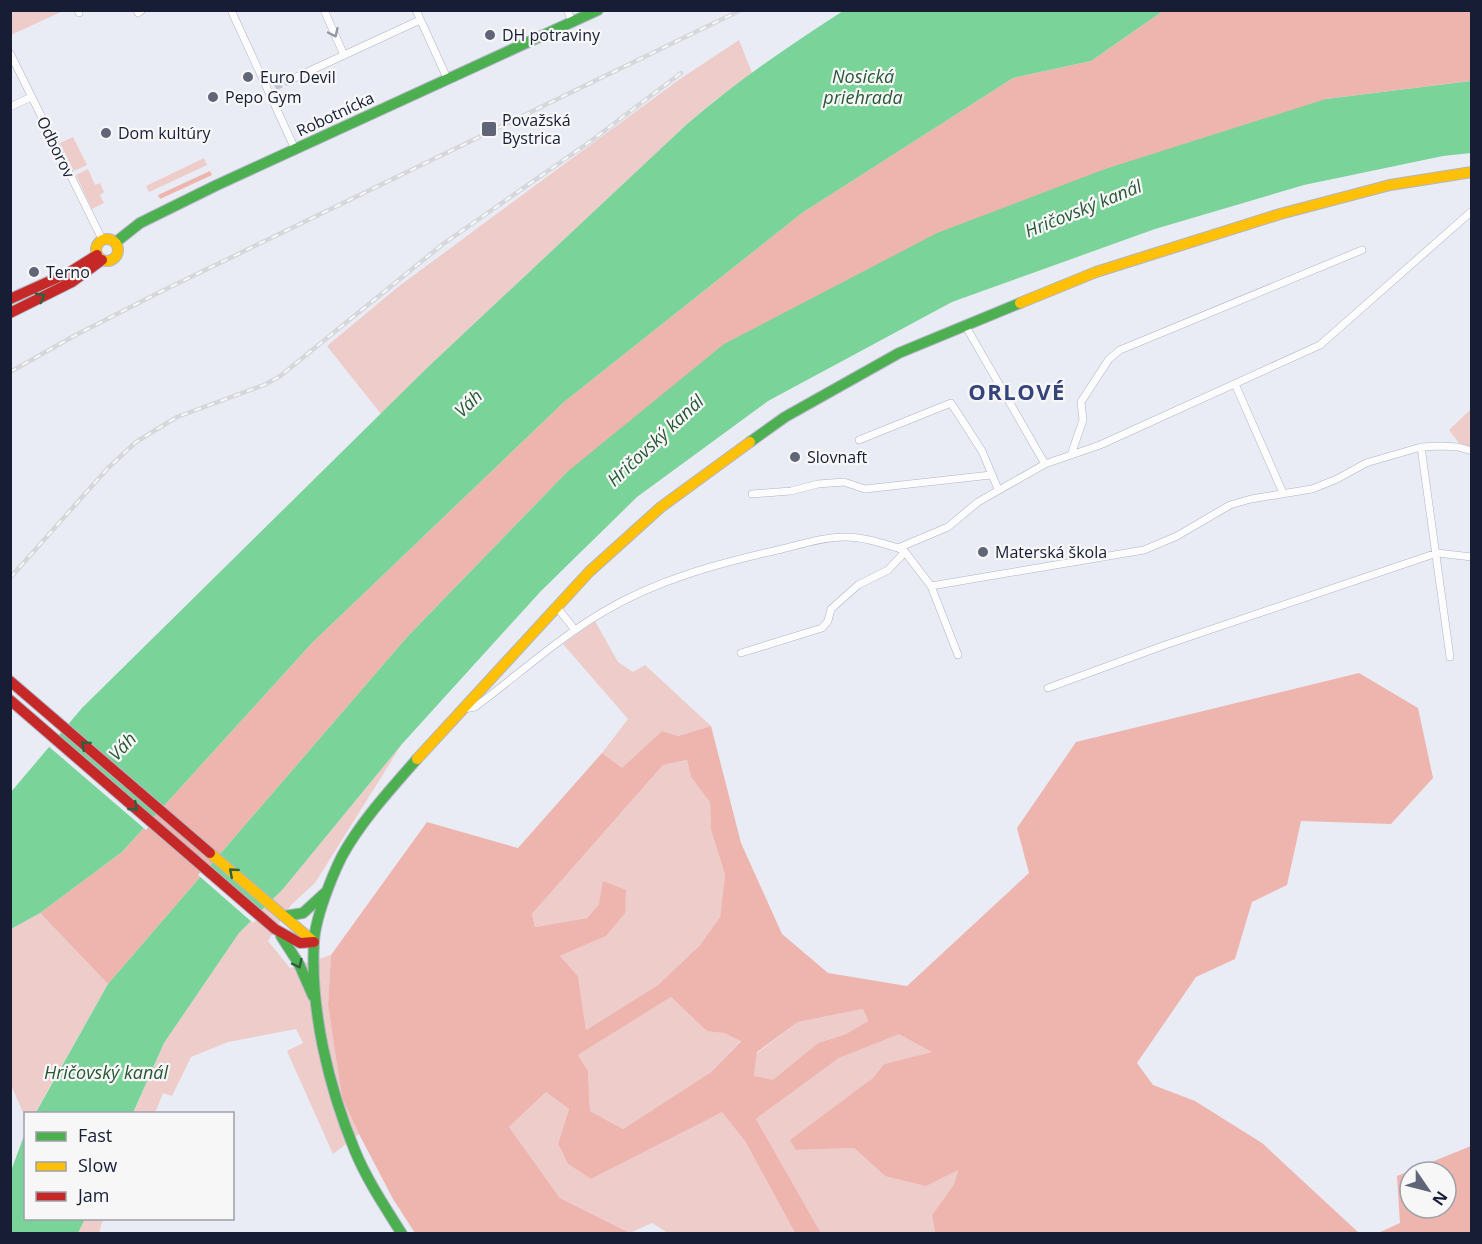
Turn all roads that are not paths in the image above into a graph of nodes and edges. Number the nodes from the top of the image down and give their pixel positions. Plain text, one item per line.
1 (231, 10) edge
2 (324, 10) edge
3 (416, 10) edge
4 (567, 10) edge
5 (598, 10) edge
6 (420, 20) junction
7 (572, 21) junction
8 (10, 53) edge
9 (344, 55) junction
10 (447, 78) junction
11 (288, 81) tunnel mouth
12 (275, 87) tunnel mouth
13 (268, 91) junction
14 (31, 97) junction
15 (10, 107) edge
16 (295, 149) junction
17 (1472, 172) edge
18 (1472, 211) edge
19 (102, 239) junction
20 (116, 242) junction
21 (1362, 250) dead end
22 (100, 257) junction
23 (10, 299) edge
24 (10, 313) edge
25 (965, 325) junction
26 (1235, 384) junction
27 (859, 440) dead end
28 (1421, 447) junction
29 (1472, 451) edge
30 (1071, 455) junction
31 (1045, 464) junction
32 (991, 475) junction
33 (998, 489) junction
34 (1283, 493) junction
35 (752, 494) dead end
36 (901, 550) junction
37 (1437, 553) junction
38 (1472, 557) edge
39 (931, 586) junction
40 (556, 606) junction
41 (575, 630) junction
42 (741, 653) dead end
43 (958, 655) dead end
44 (1450, 657) dead end
45 (10, 681) edge
46 (1048, 688) dead end
47 (10, 700) edge
48 (461, 710) junction
49 (329, 888) junction
50 (281, 913) junction
51 (271, 926) junction
52 (314, 942) junction
53 (315, 1002) junction
54 (402, 1233) edge

1 - 13 street
2 -> 9 street
3 - 6 street
4 - 7 street
5 - 7 main road, Robotnícka
6 - 9 street
6 - 10 street
7 - 10 main road, Robotnícka
8 - 14 street, Odborov
9 - 11 street
10 - 16 main road, Robotnícka
12 - 13 street
13 - 16 street
14 - 15 street
14 - 19 street, Odborov
16 - 20 main road, Robotnícka
17 - 25 main road
18 - 26 street
19 - 20 main road
19 - 22 main road
20 - 22 main road
21 - 30 street
22 - 23 main road
24 -> 22 main road
25 - 31 street
25 - 40 main road
26 - 30 street
26 - 34 street
27 - 32 street
28 - 29 street
28 - 34 street
28 - 37 street
30 - 31 street
31 - 33 street
32 - 33 street
32 - 35 street
33 - 36 street
34 - 39 street
36 - 39 street
36 - 41 street
36 - 42 street
37 - 38 street
37 - 44 street
37 - 46 street
39 - 43 street
40 - 41 street
40 - 48 main road
41 - 48 street
50 -> 45 main road
47 -> 51 main road
48 - 49 main road
49 - 50 main road
49 - 52 main road
50 - 52 main road
51 - 52 main road
51 -> 53 main road
52 - 53 main road
53 - 54 main road

